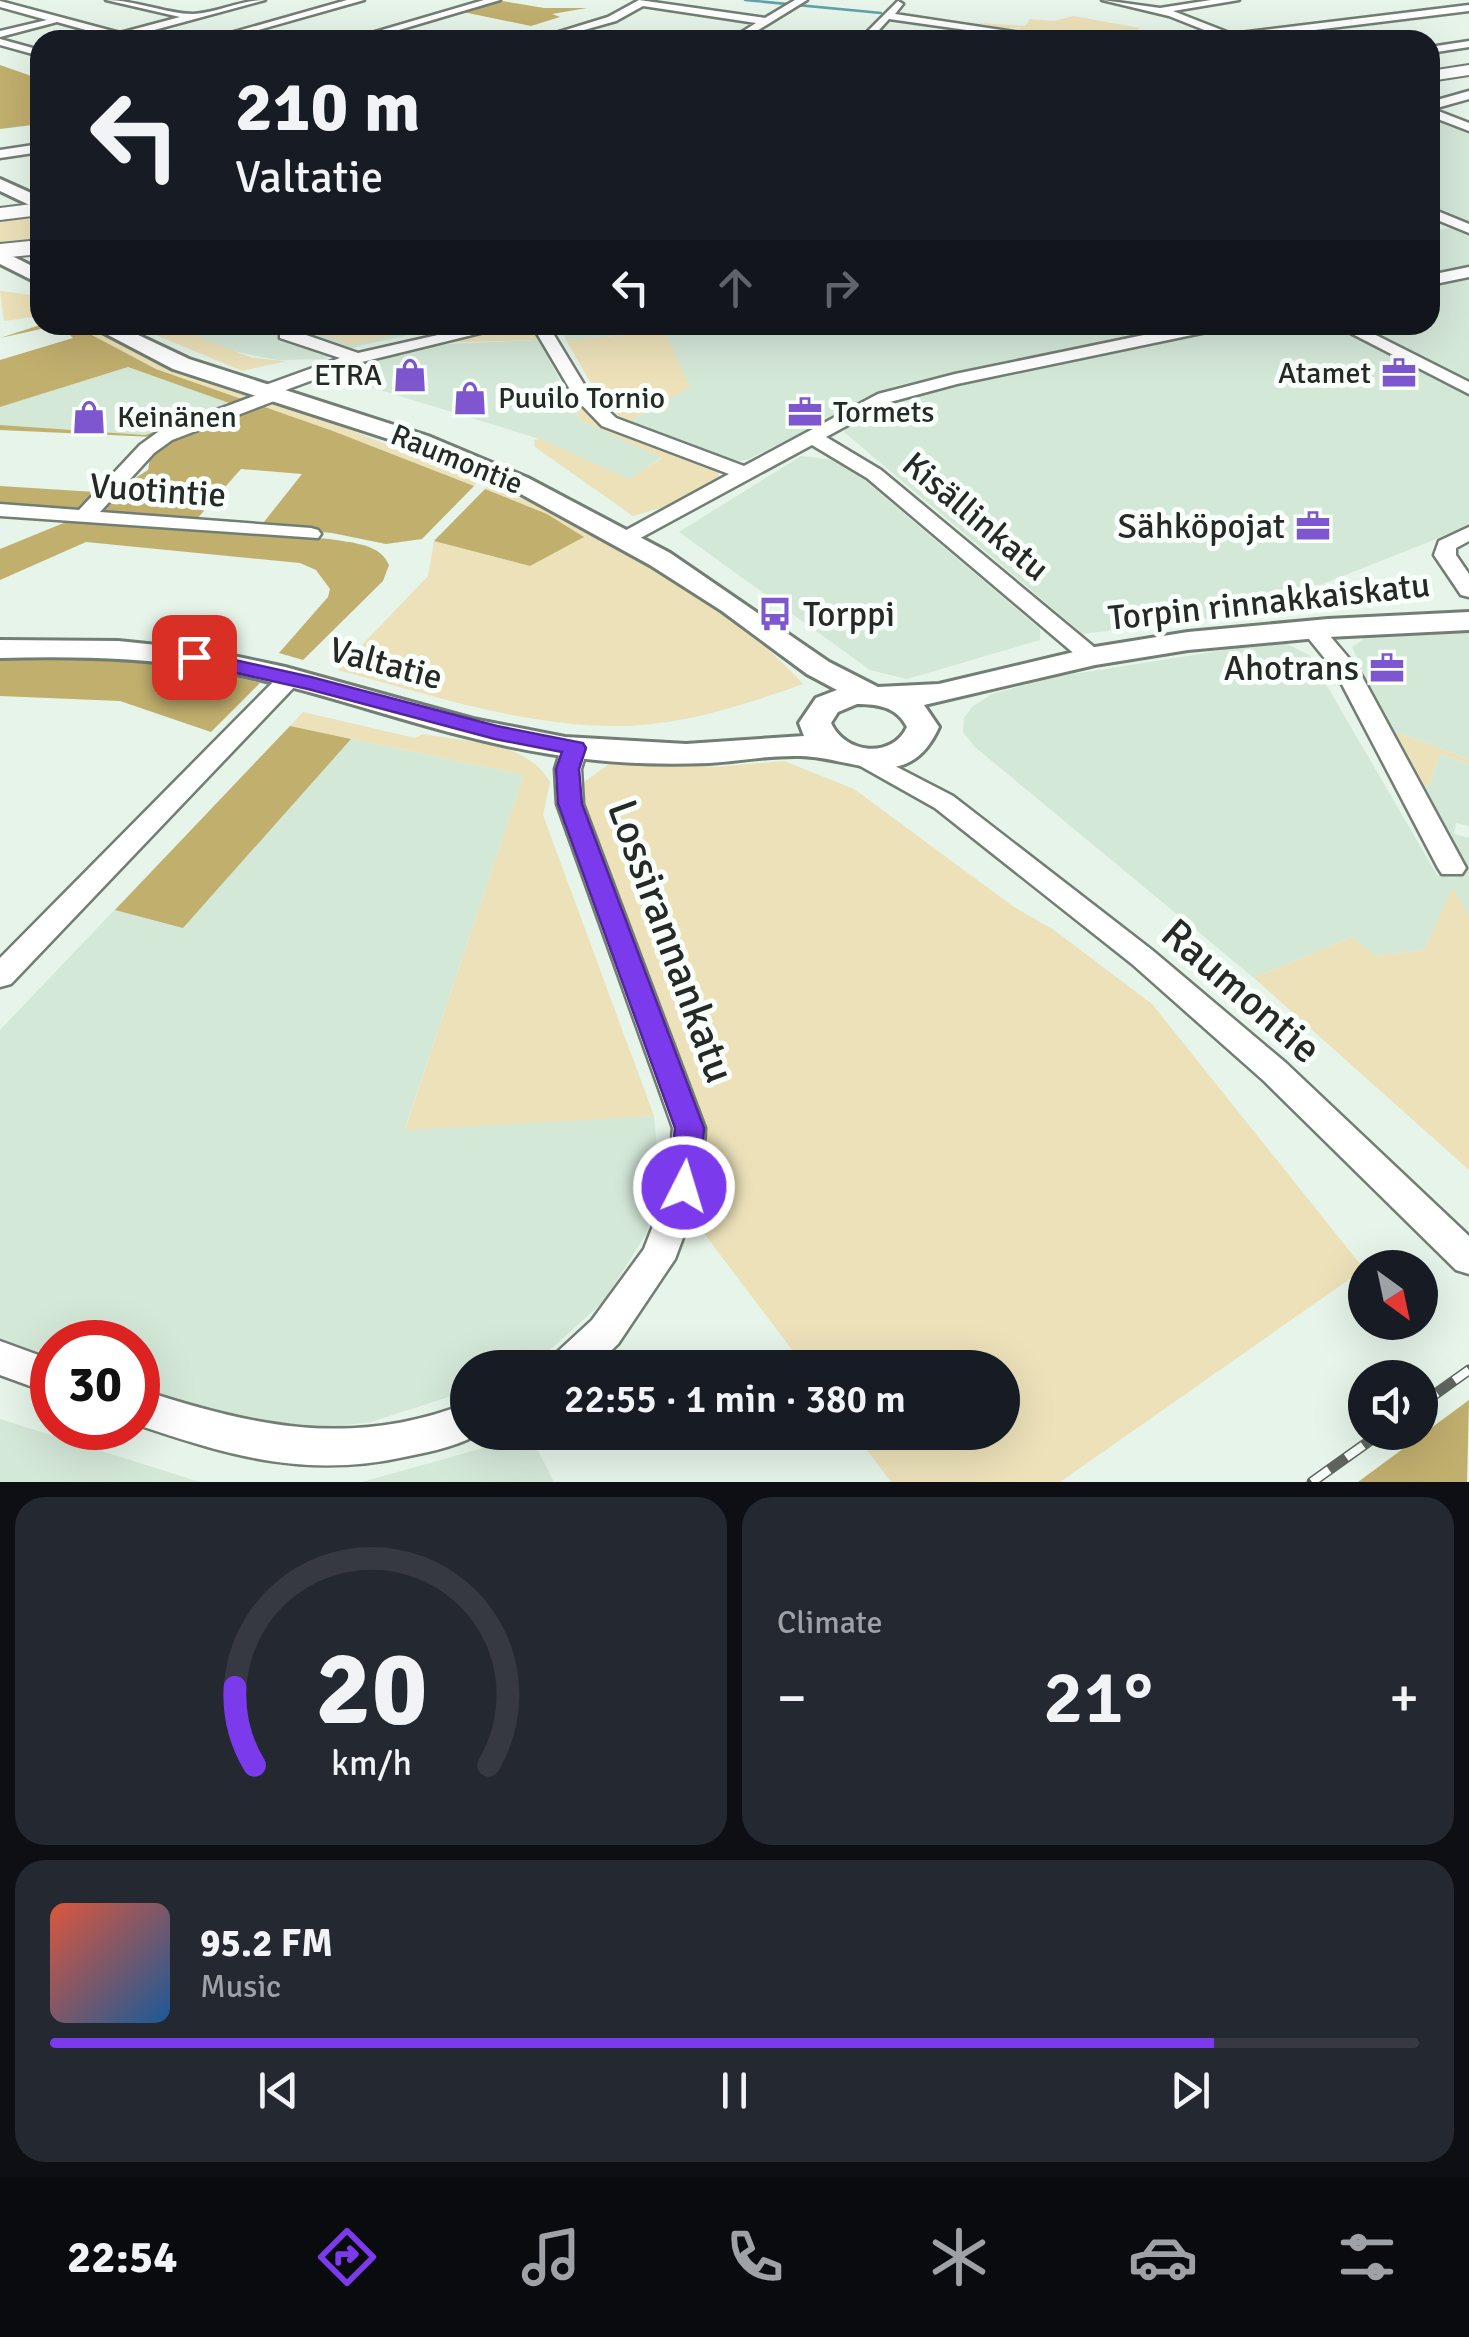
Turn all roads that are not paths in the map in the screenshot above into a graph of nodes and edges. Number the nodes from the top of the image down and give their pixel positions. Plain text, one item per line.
1 (111, 0) edge
2 (260, 0) edge
3 (358, 0) edge
4 (495, 0) edge
5 (901, 0) edge
6 (1107, 0) edge
7 (1234, 0) edge
8 (645, 2) edge
9 (0, 4) edge
10 (795, 4) edge
11 (1469, 8) edge
12 (1162, 12) junction
13 (888, 16) junction
14 (193, 17) junction
15 (58, 21) junction
16 (766, 21) junction
17 (978, 26) junction
18 (95, 30) edge
19 (143, 30) edge
20 (248, 30) edge
21 (387, 30) edge
22 (575, 30) edge
23 (751, 30) edge
24 (874, 30) edge
25 (975, 30) edge
26 (1002, 30) edge
27 (1213, 30) edge
28 (1297, 30) edge
29 (0, 34) edge
30 (0, 42) edge
31 (1469, 44) edge
32 (1440, 48) edge
33 (30, 50) edge
34 (1469, 73) edge
35 (1440, 77) edge
36 (1469, 94) edge
37 (1440, 105) edge
38 (1440, 113) edge
39 (1468, 126) edge
40 (30, 150) edge
41 (0, 154) edge
42 (0, 184) edge
43 (30, 200) edge
44 (30, 207) edge
45 (2, 209) edge
46 (1440, 216) edge
47 (1469, 229) edge
48 (30, 250) edge
49 (0, 254) edge
50 (30, 272) edge
51 (1469, 272) edge
52 (1440, 278) edge
53 (121, 335) edge
54 (289, 335) edge
55 (461, 335) edge
56 (546, 335) edge
57 (1169, 335) edge
58 (1363, 335) edge
59 (351, 360) junction
60 (1469, 389) edge
61 (277, 394) junction
62 (810, 436) junction
63 (745, 473) junction
64 (0, 510) edge
65 (84, 517) junction
66 (1469, 533) edge
67 (311, 534) dead end
68 (619, 534) junction
69 (1469, 590) edge
70 (1469, 620) edge
71 (1312, 628) junction
72 (787, 647) junction
73 (0, 649) edge
74 (1092, 656) junction
75 (290, 678) junction
76 (961, 690) junction
77 (878, 696) junction
78 (816, 718) junction
79 (921, 733) junction
80 (574, 748) junction
81 (751, 748) junction
82 (849, 754) junction
83 (944, 802) junction
84 (1452, 868) dead end
85 (0, 976) edge
86 (1469, 1259) edge
87 (586, 1350) edge
88 (0, 1358) edge
89 (30, 1369) edge
90 (160, 1414) edge
91 (450, 1427) edge

1 - 14 street
2 - 14 street
3 - 20 street
4 - 21 street
5 - 13 street
6 - 12 street
7 - 12 street
8 - 16 street
8 - 22 street
9 - 15 street
10 - 16 street
11 - 28 street
12 - 27 street
13 - 17 street
13 - 24 street
14 - 19 street
15 - 18 street
15 - 29 street
16 - 23 street
17 - 25 street
17 - 26 street
30 - 33 street
31 - 32 street
34 - 35 highway
36 - 37 street
38 - 39 street
40 - 41 street
42 - 43 main road
44 - 45 highway
46 - 47 street
48 - 49 highway
49 - 50 main road
51 - 52 street
53 - 61 main road, Raumontie
54 - 59 street
55 - 59 street
56 - 63 street
57 - 62 street
58 - 60 street
59 - 61 street
61 - 65 street
61 - 68 main road, Raumontie
62 - 63 street
62 - 74 street, Kisällinkatu
63 - 68 street
64 - 65 street, Vuotintie
65 - 67 street, Vuotintie
66 - 69 street
68 - 72 main road, Raumontie
70 - 71 main road, Torpin rinnakkaiskatu
71 - 74 main road, Torpin rinnakkaiskatu
71 - 84 street
72 - 77 main road, Raumontie
72 - 78 main road, Raumontie
73 - 75 main road, Valtatie
74 - 76 main road, Torpin rinnakkaiskatu
75 - 80 main road, Valtatie
75 - 85 street
76 - 77 main road, Torpin rinnakkaiskatu
76 - 79 main road, Torpin rinnakkaiskatu
77 - 78 main road, Torpin rinnakkaiskatu
77 - 79 main road, Raumontie
78 - 81 main road, Valtatie
78 - 82 main road, Raumontie
79 - 82 main road
79 - 83 street, Raumontie
80 - 81 main road, Valtatie
80 - 87 street, Lossirannankatu
81 - 82 main road, Valtatie
82 - 83 street, Raumontie
83 - 86 street, Raumontie
88 - 89 street
90 - 91 street

